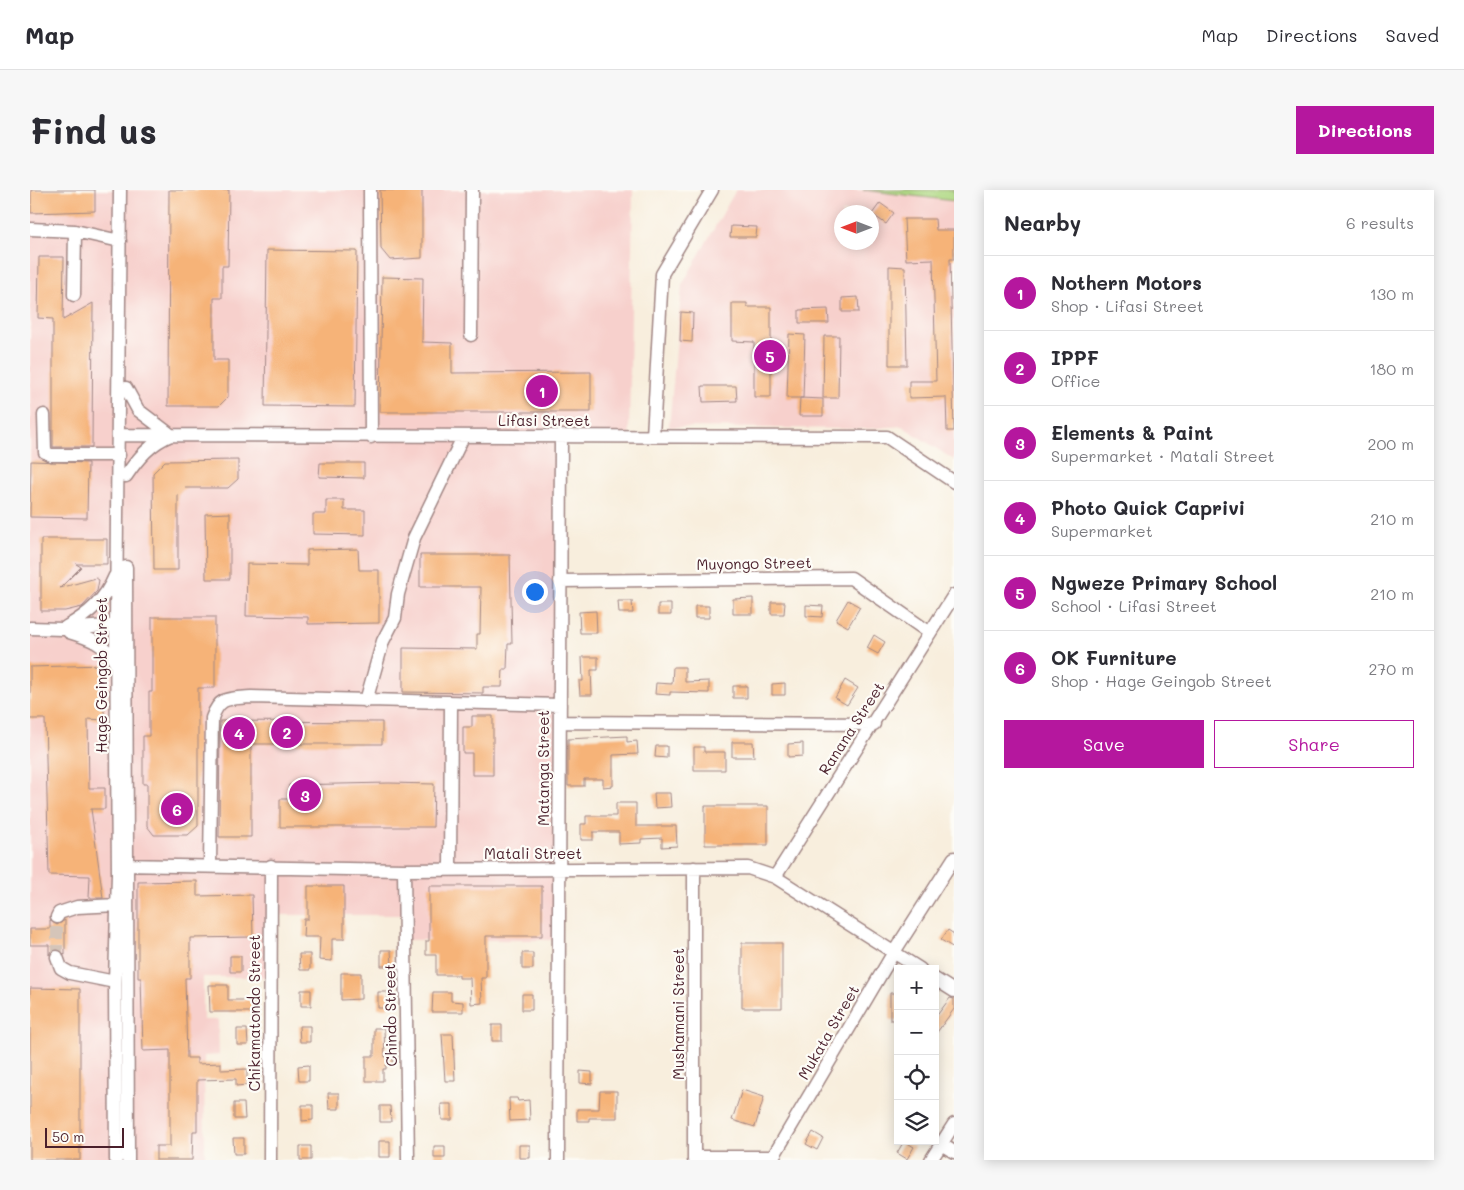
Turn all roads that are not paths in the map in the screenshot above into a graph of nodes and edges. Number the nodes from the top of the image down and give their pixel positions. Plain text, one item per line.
1 (120, 190) edge
2 (126, 190) edge
3 (370, 190) edge
4 (472, 190) edge
5 (712, 190) edge
6 (30, 229) edge
7 (75, 231) junction
8 (120, 241) junction
9 (74, 295) dead end
10 (471, 335) dead end
11 (126, 388) junction
12 (44, 416) dead end
13 (123, 435) junction
14 (172, 435) junction
15 (561, 436) junction
16 (653, 436) junction
17 (371, 437) junction
18 (463, 437) junction
19 (119, 456) junction
20 (126, 476) junction
21 (954, 482) edge
22 (117, 569) junction
23 (560, 581) junction
24 (954, 595) edge
25 (121, 625) junction
26 (30, 628) edge
27 (62, 629) junction
28 (930, 634) junction
29 (117, 666) junction
30 (366, 701) junction
31 (451, 704) junction
32 (560, 705) junction
33 (560, 722) junction
34 (874, 724) junction
35 (954, 858) edge
36 (123, 865) junction
37 (210, 865) junction
38 (271, 866) junction
39 (694, 868) junction
40 (450, 869) junction
41 (559, 869) junction
42 (404, 870) junction
43 (775, 877) junction
44 (117, 905) junction
45 (57, 917) dead end
46 (894, 952) junction
47 (57, 957) tunnel mouth
48 (914, 965) edge
49 (939, 981) edge
50 (115, 982) junction
51 (954, 990) edge
52 (954, 1124) edge
53 (941, 1144) junction
54 (954, 1152) edge
55 (694, 1159) edge
56 (116, 1160) edge
57 (128, 1160) edge
58 (270, 1160) edge
59 (408, 1160) edge
60 (558, 1160) edge
61 (931, 1160) edge

1 - 8 street, Hage Geingob Street
2 - 11 street, Hage Geingob Street
3 - 17 street
4 - 10 street
5 - 16 street
6 - 7 street
7 - 8 street
7 - 9 street
8 - 13 street, Hage Geingob Street
11 - 13 street, Hage Geingob Street
11 - 14 street
12 - 19 street
13 - 14 street, Lifasi Street
13 - 19 street, Hage Geingob Street
13 - 20 street, Hage Geingob Street
14 - 17 street, Lifasi Street
14 - 20 street
15 - 16 street, Lifasi Street
15 - 18 street, Lifasi Street
15 - 23 street, Matanga Street
16 - 21 street, Lifasi Street
17 - 18 street, Lifasi Street
18 - 30 street
19 - 22 street, Hage Geingob Street
20 - 25 street, Hage Geingob Street
22 - 25 street, Hage Geingob Street
22 - 27 street
23 - 28 street, Muyongo Street
23 - 32 street, Matanga Street
24 - 28 street, Ranana Street
25 - 27 street
25 - 29 street, Hage Geingob Street
25 - 36 street, Hage Geingob Street
26 - 27 street
27 - 29 street
28 - 34 street, Ranana Street
29 - 36 street, Hage Geingob Street
30 - 31 street
30 - 37 street
31 - 32 street
31 - 40 street
32 - 33 street, Matanga Street
33 - 34 street
33 - 41 street, Matanga Street
34 - 43 street, Ranana Street
35 - 46 street, Mukata Street
36 - 37 street, Matali Street
36 - 44 street, Hage Geingob Street
36 - 57 street, Hage Geingob Street
37 - 38 street, Matali Street
38 - 42 street, Matali Street
38 - 58 street, Chikamatondo Street
39 - 41 street, Matali Street
39 - 43 street, Matali Street
39 - 55 street, Mushamani Street
40 - 41 street, Matali Street
40 - 42 street, Matali Street
41 - 60 street, Matanga Street
42 - 59 street, Chindo Street
43 - 46 street, Matali Street
44 - 45 street
44 - 50 street, Hage Geingob Street
46 - 48 street, Matali Street
46 - 55 street, Mukata Street
47 - 50 street
49 - 51 street
50 - 56 street, Hage Geingob Street
52 - 53 street
53 - 54 street
53 - 61 street

